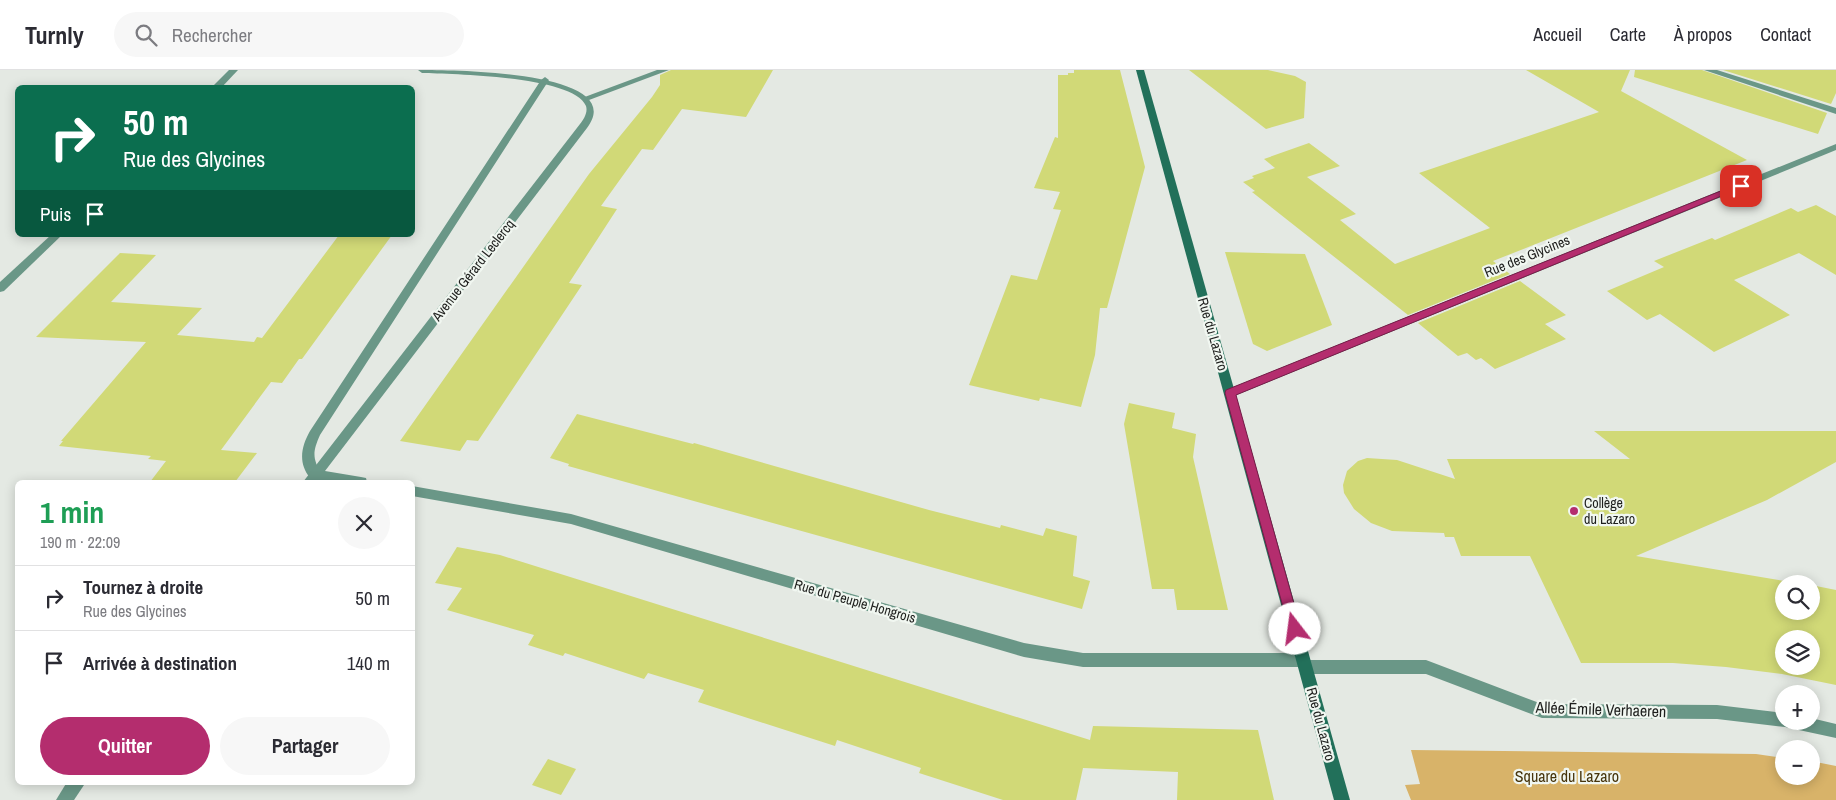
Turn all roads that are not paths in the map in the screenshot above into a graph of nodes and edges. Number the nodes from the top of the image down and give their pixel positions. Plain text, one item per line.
1 (234, 70) edge
2 (422, 70) edge
3 (665, 70) edge
4 (1140, 70) edge
5 (1708, 70) edge
6 (544, 80) junction
7 (218, 85) edge
8 (586, 98) junction
9 (1836, 111) edge
10 (1836, 147) edge
11 (54, 237) edge
12 (0, 288) edge
13 (1230, 393) junction
14 (312, 478) edge
15 (336, 480) edge
16 (415, 492) edge
17 (1304, 664) junction
18 (1775, 719) edge
19 (1820, 728) edge
20 (1836, 731) edge
21 (76, 785) edge
22 (64, 800) edge
23 (1342, 800) edge

1 - 7 street
2 - 6 street
3 - 8 street
4 - 13 street, Rue du Lazaro
5 - 9 street
6 - 8 street
6 - 14 street
8 - 14 street, Avenue Gérard Leclercq
10 - 13 street, Rue des Glycines
11 - 12 street
13 - 17 street, Rue du Lazaro
14 - 15 street
16 - 17 street, Rue du Peuple Hongrois
17 - 18 street, Allée Émile Verhaeren
17 - 23 street, Rue du Lazaro
19 - 20 street
21 - 22 street

